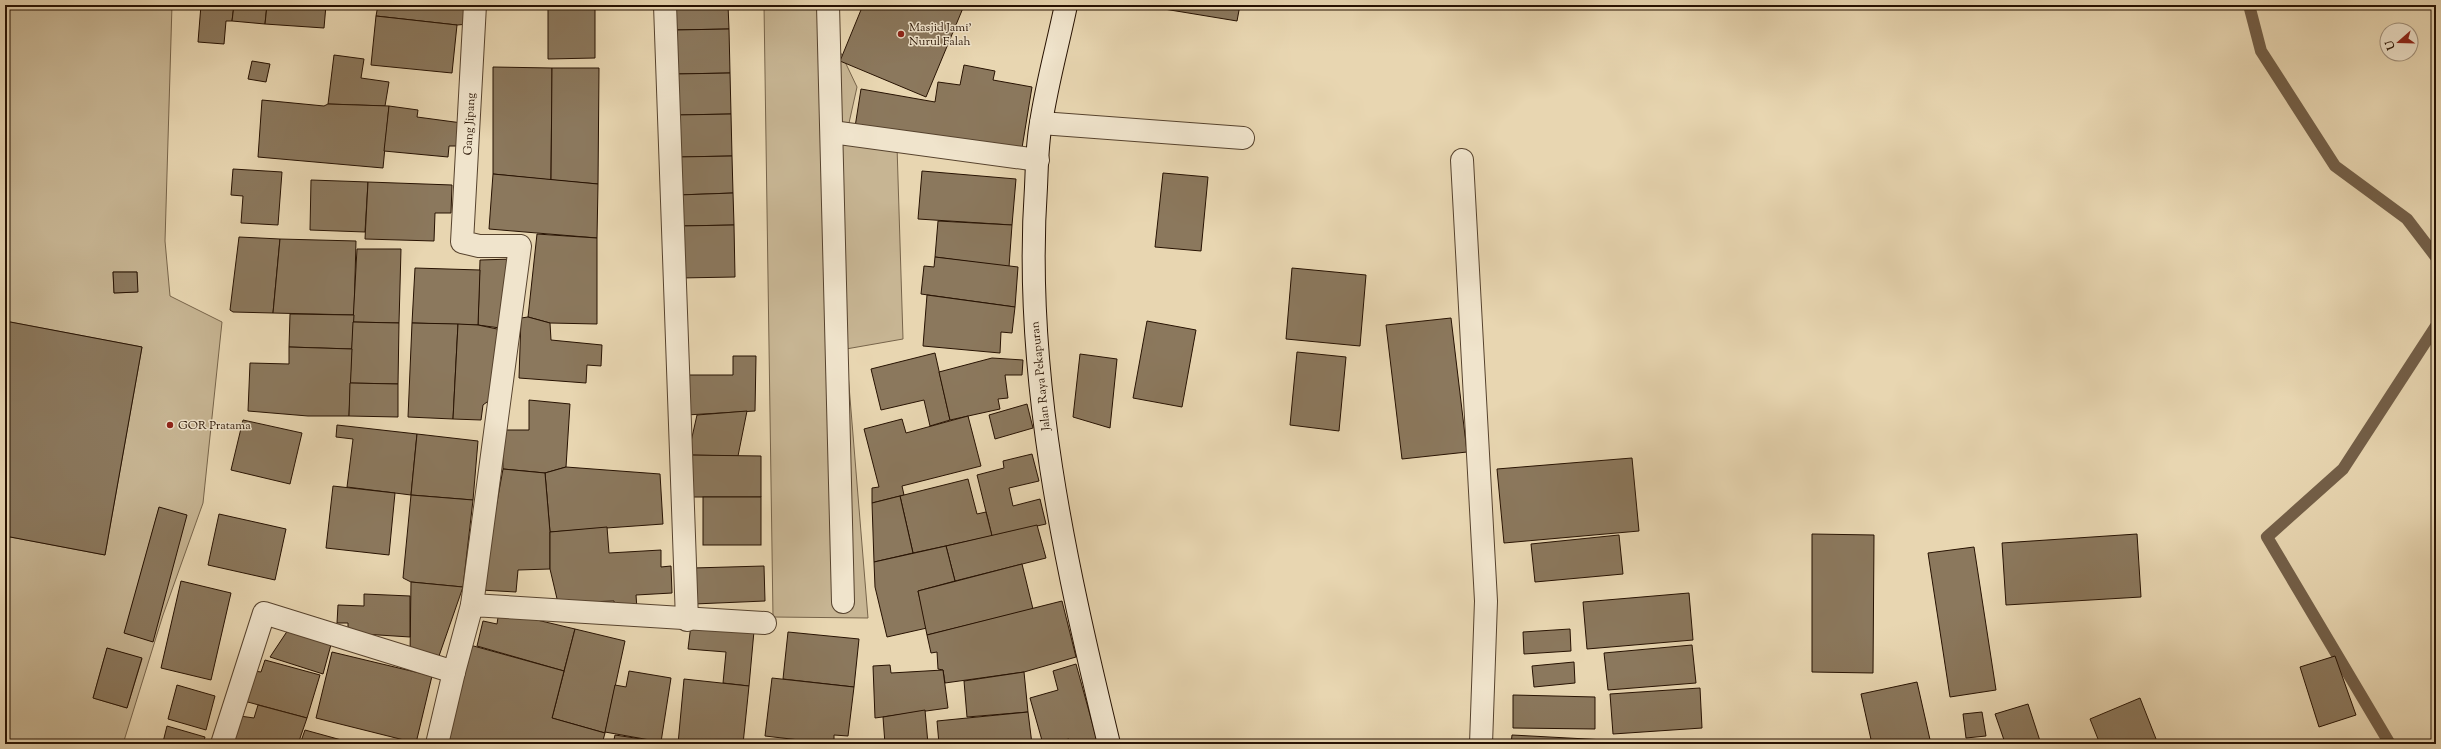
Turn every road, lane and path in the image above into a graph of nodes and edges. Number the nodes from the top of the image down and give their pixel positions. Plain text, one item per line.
1 (475, 5) edge
2 (665, 5) edge
3 (828, 5) edge
4 (1066, 5) edge
5 (1041, 123) junction
6 (832, 132) junction
7 (1243, 138) dead end
8 (1038, 160) junction
9 (1462, 160) dead end
10 (843, 602) dead end
11 (472, 605) junction
12 (687, 620) junction
13 (764, 623) dead end
14 (454, 672) junction
15 (222, 744) edge
16 (437, 744) edge
17 (1109, 744) edge
18 (1481, 744) edge

1 - 11 street, Gang Jipang
2 - 12 street
3 - 6 street
4 - 5 street, Jalan Raya Pekapuran
5 - 7 street
5 - 8 street, Jalan Raya Pekapuran
6 - 8 street
6 - 10 street
8 - 17 street, Jalan Raya Pekapuran
9 - 18 street
11 - 12 street
11 - 14 street
12 - 13 street
14 - 15 street
14 - 16 street

